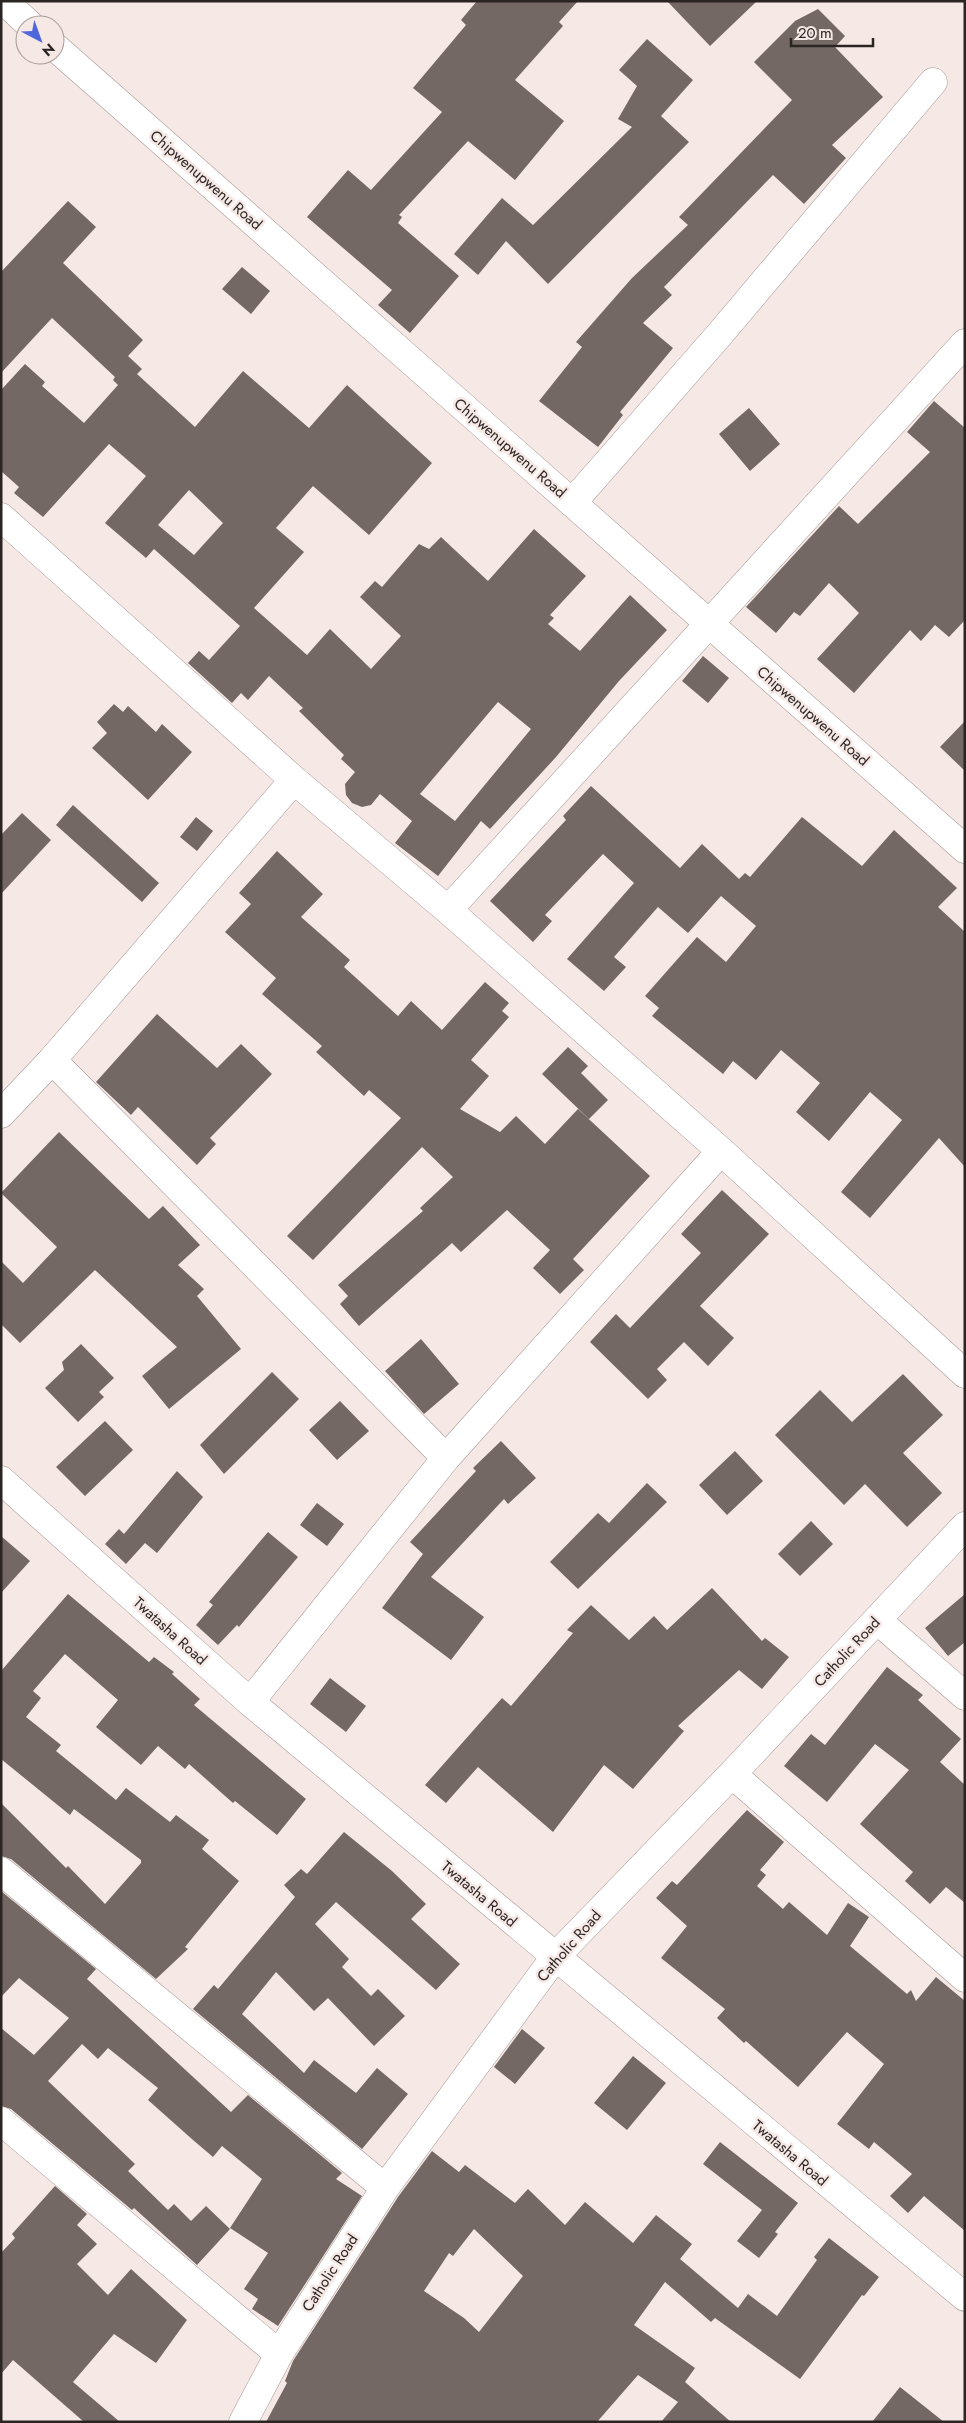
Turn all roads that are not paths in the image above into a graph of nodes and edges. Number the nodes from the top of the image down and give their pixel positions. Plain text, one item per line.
1 (4, 1) edge
2 (19, 15) edge
3 (65, 56) edge
4 (933, 82) dead end
5 (965, 343) edge
6 (572, 503) junction
7 (1, 517) edge
8 (708, 623) junction
9 (294, 780) junction
10 (965, 849) edge
11 (448, 910) junction
12 (52, 1060) junction
13 (1, 1114) edge
14 (721, 1151) junction
15 (965, 1374) edge
16 (446, 1458) junction
17 (1, 1480) edge
18 (965, 1526) edge
19 (877, 1620) junction
20 (965, 1696) edge
21 (250, 1702) junction
22 (732, 1774) junction
23 (1, 1871) edge
24 (554, 1957) junction
25 (965, 1978) edge
26 (1, 2121) edge
27 (385, 2188) junction
28 (965, 2298) edge
29 (278, 2354) junction
30 (243, 2422) edge

1 - 2 street
3 - 6 street, Chipwenupwenu Road
4 - 6 street
5 - 8 street
6 - 8 street, Chipwenupwenu Road
7 - 9 street
8 - 10 street, Chipwenupwenu Road
8 - 11 street
9 - 11 street
9 - 12 street
11 - 14 street
12 - 13 street
12 - 16 street
14 - 15 street
14 - 16 street
16 - 21 street
17 - 21 street, Twatasha Road
18 - 19 street, Catholic Road
19 - 20 street
19 - 22 street, Catholic Road
21 - 24 street, Twatasha Road
22 - 24 street, Catholic Road
22 - 25 street
23 - 27 street
24 - 27 street, Catholic Road
24 - 28 street, Twatasha Road
26 - 29 street
27 - 29 street, Catholic Road
29 - 30 street, Catholic Road

